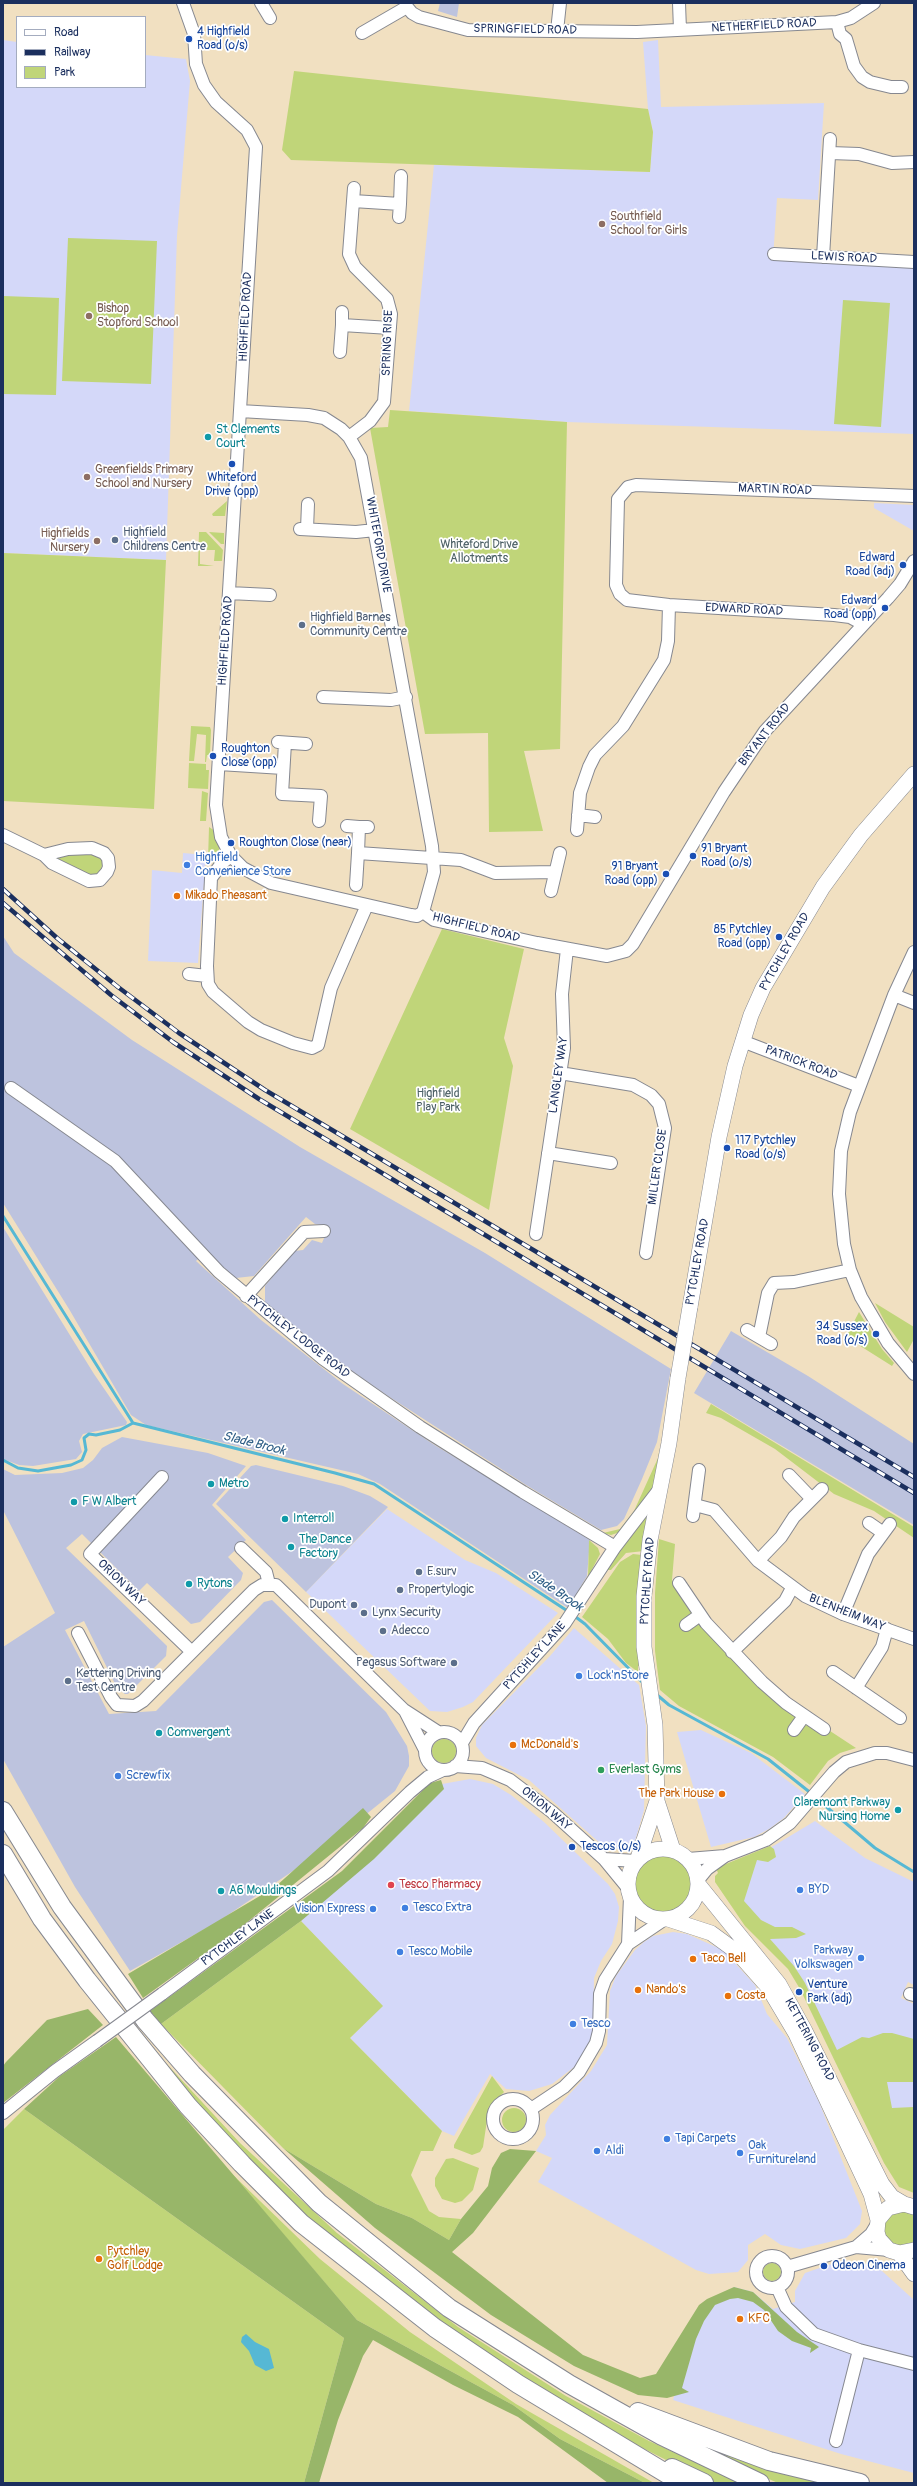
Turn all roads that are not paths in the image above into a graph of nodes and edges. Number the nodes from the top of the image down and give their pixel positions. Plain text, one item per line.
1 (183, 3) edge
2 (261, 3) edge
3 (560, 3) edge
4 (679, 3) edge
5 (874, 3) edge
6 (407, 5) edge
7 (270, 18) dead end
8 (837, 22) junction
9 (680, 30) junction
10 (558, 31) junction
11 (650, 31) joint
12 (362, 33) dead end
13 (902, 87) dead end
14 (830, 139) dead end
15 (830, 152) junction
16 (914, 162) edge
17 (402, 176) dead end
18 (354, 188) dead end
19 (353, 201) junction
20 (400, 204) junction
21 (399, 217) dead end
22 (774, 254) dead end
23 (823, 257) junction
24 (914, 262) edge
25 (342, 312) dead end
26 (342, 325) junction
27 (390, 328) junction
28 (340, 352) dead end
29 (240, 411) junction
30 (349, 437) junction
31 (914, 496) edge
32 (308, 504) dead end
33 (375, 530) junction
34 (914, 561) edge
35 (229, 593) junction
36 (270, 595) dead end
37 (623, 597) joint
38 (669, 605) junction
39 (863, 624) junction
40 (323, 696) dead end
41 (406, 698) junction
42 (306, 744) dead end
43 (219, 764) junction
44 (283, 768) junction
45 (914, 774) edge
46 (578, 815) junction
47 (595, 817) dead end
48 (319, 820) dead end
49 (347, 826) dead end
50 (577, 830) dead end
51 (3, 835) edge
52 (358, 853) junction
53 (560, 853) dead end
54 (44, 855) junction
55 (231, 856) junction
56 (433, 859) junction
57 (555, 872) junction
58 (356, 885) dead end
59 (551, 891) dead end
60 (367, 905) junction
61 (423, 912) junction
62 (642, 928) joint
63 (567, 949) junction
64 (914, 952) edge
65 (189, 974) dead end
66 (207, 976) junction
67 (894, 995) junction
68 (914, 1003) edge
69 (742, 1042) junction
70 (560, 1073) junction
71 (859, 1086) junction
72 (11, 1088) dead end
73 (548, 1153) junction
74 (598, 1173) dead end
75 (538, 1219) junction
76 (550, 1221) dead end
77 (324, 1231) dead end
78 (536, 1234) dead end
79 (643, 1244) dead end
80 (850, 1270) junction
81 (246, 1296) junction
82 (747, 1330) dead end
83 (759, 1337) junction
84 (771, 1344) dead end
85 (914, 1374) edge
86 (699, 1470) dead end
87 (789, 1475) dead end
88 (162, 1477) dead end
89 (660, 1488) junction
90 (822, 1489) dead end
91 (812, 1499) junction
92 (869, 1522) dead end
93 (615, 1547) junction
94 (241, 1548) dead end
95 (758, 1561) junction
96 (679, 1582) dead end
97 (269, 1584) junction
98 (792, 1588) junction
99 (843, 1614) junction
100 (700, 1615) junction
101 (686, 1625) dead end
102 (887, 1629) junction
103 (78, 1632) dead end
104 (914, 1639) edge
105 (192, 1652) junction
106 (732, 1652) junction
107 (833, 1672) dead end
108 (856, 1688) junction
109 (404, 1710) junction
110 (804, 1716) junction
111 (900, 1718) dead end
112 (474, 1723) junction
113 (824, 1729) dead end
114 (794, 1730) dead end
115 (442, 1732) junction
116 (462, 1745) junction
117 (425, 1753) junction
118 (914, 1760) edge
119 (455, 1766) junction
120 (482, 1768) junction
121 (443, 1770) junction
122 (410, 1792) junction
123 (657, 1801) junction
124 (3, 1811) edge
125 (673, 1850) junction
126 (3, 1854) edge
127 (725, 1856) junction
128 (604, 1859) junction
129 (637, 1859) junction
130 (688, 1859) junction
131 (698, 1882) junction
132 (629, 1892) junction
133 (666, 1919) junction
134 (628, 1944) junction
135 (531, 2109) dead end
136 (3, 2113) edge
137 (911, 2206) edge
138 (878, 2222) junction
139 (856, 2247) junction
140 (914, 2250) edge
141 (894, 2252) junction
142 (787, 2267) junction
143 (914, 2274) edge
144 (777, 2287) junction
145 (860, 2350) junction
146 (914, 2364) edge
147 (569, 2384) junction
148 (605, 2435) junction
149 (836, 2441) dead end
150 (682, 2483) edge
151 (704, 2483) edge
152 (760, 2483) edge
153 (860, 2483) edge

1 - 29 street, HIGHFIELD ROAD
2 - 7 street
3 - 10 street
4 - 9 street
5 - 8 street, NETHERFIELD ROAD
6 - 10 street, SPRINGFIELD ROAD
6 - 12 street
8 - 9 street, NETHERFIELD ROAD
8 - 13 street
9 - 11 street, NETHERFIELD ROAD
10 - 11 street, SPRINGFIELD ROAD
14 - 15 street
15 - 16 street
15 - 23 street
17 - 20 street
18 - 19 street, SPRING RISE
19 - 20 street
19 - 27 street, SPRING RISE
20 - 21 street
22 - 23 street, LEWIS ROAD
23 - 24 street, LEWIS ROAD
25 - 26 street
26 - 27 street
26 - 28 street
27 - 30 street, SPRING RISE
29 - 30 street, WHITEFORD DRIVE
29 - 35 street, HIGHFIELD ROAD
30 - 33 street, WHITEFORD DRIVE
31 - 37 street, MARTIN ROAD
32 - 33 street
33 - 41 street, WHITEFORD DRIVE
34 - 39 street, BRYANT ROAD
35 - 36 street
35 - 43 street, HIGHFIELD ROAD
37 - 38 street, EDWARD ROAD
38 - 39 street, EDWARD ROAD
38 - 46 street
39 - 62 street, BRYANT ROAD
40 - 41 street
41 - 56 street, WHITEFORD DRIVE
42 - 44 street
43 - 44 street
43 - 55 street, HIGHFIELD ROAD
44 - 48 street
45 - 69 main road, PYTCHLEY ROAD
46 - 47 street
46 - 50 street
49 - 52 street
51 - 54 street
52 - 56 street
52 - 58 street
53 - 57 street
54 - 54 street
55 - 60 street, HIGHFIELD ROAD
55 - 66 street
56 - 57 street
56 - 61 street, WHITEFORD DRIVE
57 - 59 street
60 - 61 street, HIGHFIELD ROAD
60 - 66 street
61 - 63 street, HIGHFIELD ROAD
62 - 63 street, HIGHFIELD ROAD
63 - 70 street, LANGLEY WAY
64 - 67 street
65 - 66 street
67 - 68 street
67 - 71 street
69 - 71 street, PATRICK ROAD
69 - 89 main road, PYTCHLEY ROAD, bridge
70 - 73 street, LANGLEY WAY
70 - 79 street, MILLER CLOSE
71 - 80 street
72 - 81 street, PYTCHLEY LODGE ROAD
73 - 74 street
73 - 75 street, LANGLEY WAY
75 - 76 street
75 - 78 street, LANGLEY WAY
77 - 81 street
80 - 83 street
80 - 85 street
81 - 93 street, PYTCHLEY LODGE ROAD
82 - 83 street
83 - 84 street
86 - 95 street, BLENHEIM WAY
87 - 91 street
88 - 105 street, ORION WAY
89 - 93 street, PYTCHLEY LANE
89 - 123 main road, PYTCHLEY ROAD
90 - 91 street
91 - 95 street
92 - 99 street
93 - 112 street, PYTCHLEY LANE
94 - 97 street
95 - 98 street, BLENHEIM WAY
96 - 100 street
97 - 105 street
97 - 109 street
98 - 99 street, BLENHEIM WAY
98 - 106 street
99 - 102 street, BLENHEIM WAY
100 - 101 street
100 - 106 street
102 - 104 street, BLENHEIM WAY
102 - 108 street
103 - 105 street
106 - 110 street
107 - 108 street
108 - 111 street
109 - 115 street
109 - 117 street
110 - 113 street
110 - 114 street
112 - 115 street
112 - 116 street, PYTCHLEY LANE
115 - 116 street
115 - 117 street
116 - 119 street
116 - 120 street, ORION WAY
117 - 121 street
117 - 122 street, PYTCHLEY LANE
118 - 127 street
119 - 120 street, ORION WAY
119 - 121 street
120 - 128 street, ORION WAY
121 - 122 street, PYTCHLEY LANE
122 - 136 street, PYTCHLEY LANE, bridge
123 - 125 main road, PYTCHLEY ROAD
123 - 129 main road, PYTCHLEY ROAD
124 - 147 highway
125 - 129 main road
125 - 130 main road
126 - 148 highway
127 - 130 street
127 - 131 street
128 - 129 street
128 - 132 street, ORION WAY
129 - 132 main road
130 - 131 main road
131 - 133 main road
131 - 137 main road, KETTERING ROAD
132 - 133 main road
132 - 134 street
133 - 134 street
133 - 138 main road, KETTERING ROAD
134 - 135 street
137 - 138 main road
138 - 139 street
138 - 141 main road, KETTERING ROAD
139 - 141 street
139 - 142 street
140 - 141 main road
141 - 143 main road
142 - 144 street
142 - 144 street
144 - 145 street
145 - 146 street
145 - 149 street
147 - 152 highway
147 - 153 highway
148 - 150 highway
148 - 151 highway

